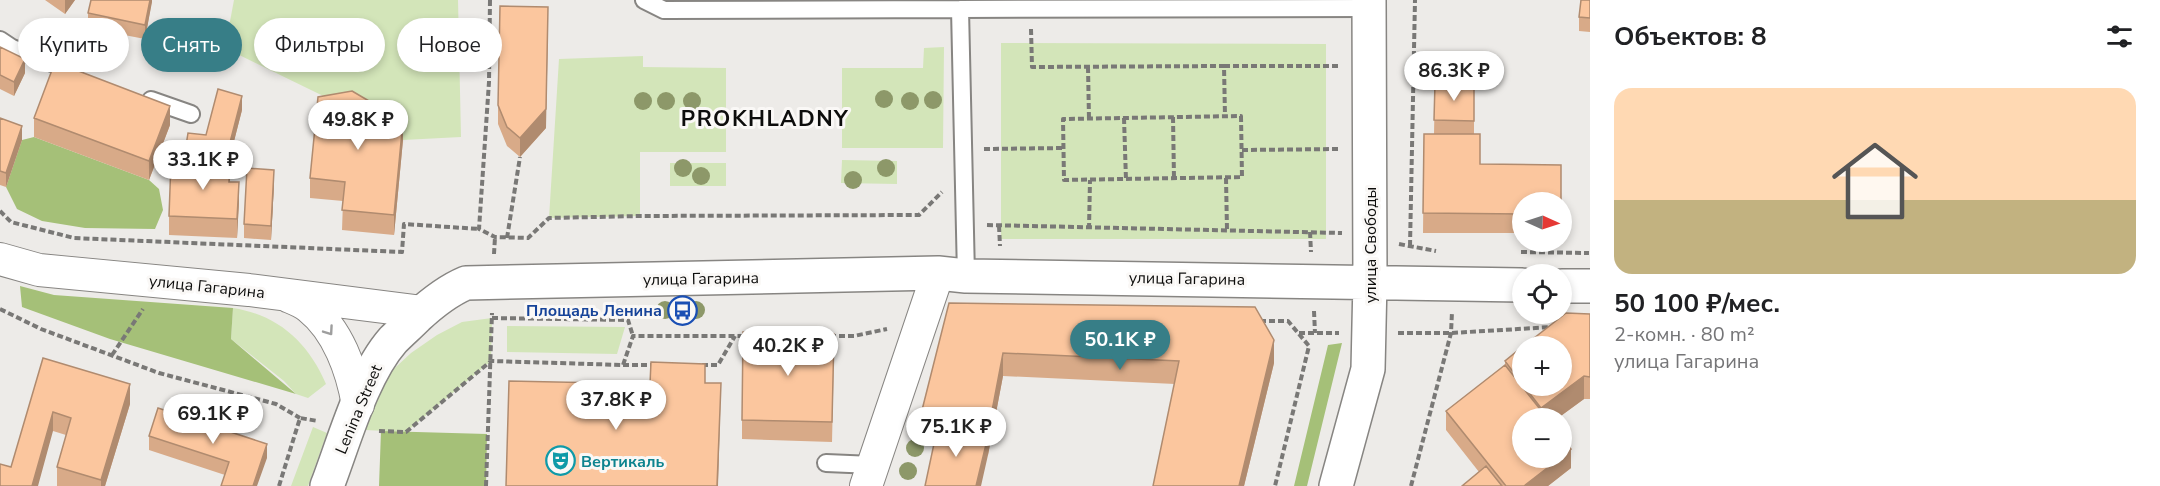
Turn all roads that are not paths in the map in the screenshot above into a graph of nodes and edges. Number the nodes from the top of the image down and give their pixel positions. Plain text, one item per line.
1 (644, 0) edge
2 (1369, 4) edge
3 (960, 9) junction
4 (0, 40) edge
5 (90, 77) edge
6 (135, 94) edge
7 (191, 114) dead end
8 (0, 259) edge
9 (952, 274) junction
10 (1370, 281) junction
11 (1512, 285) edge
12 (1572, 286) edge
13 (1590, 286) edge
14 (285, 294) junction
15 (423, 312) junction
16 (358, 405) junction
17 (826, 463) dead end
18 (870, 475) edge
19 (327, 486) edge
20 (1336, 486) edge

1 - 3 lane
2 - 3 lane
2 - 10 street, улица Свободы
3 - 9 lane
4 - 5 lane
6 - 7 lane
8 - 14 street, улица Гагарина
9 - 10 street, улица Гагарина
9 - 15 street, улица Гагарина
9 - 18 street
10 - 11 street, улица Гагарина
10 - 20 street, улица Свободы
12 - 13 street
14 - 15 street, улица Гагарина
14 -> 16 street
15 - 16 street, Lenina Street
16 - 19 street, Lenina Street
17 - 18 lane

